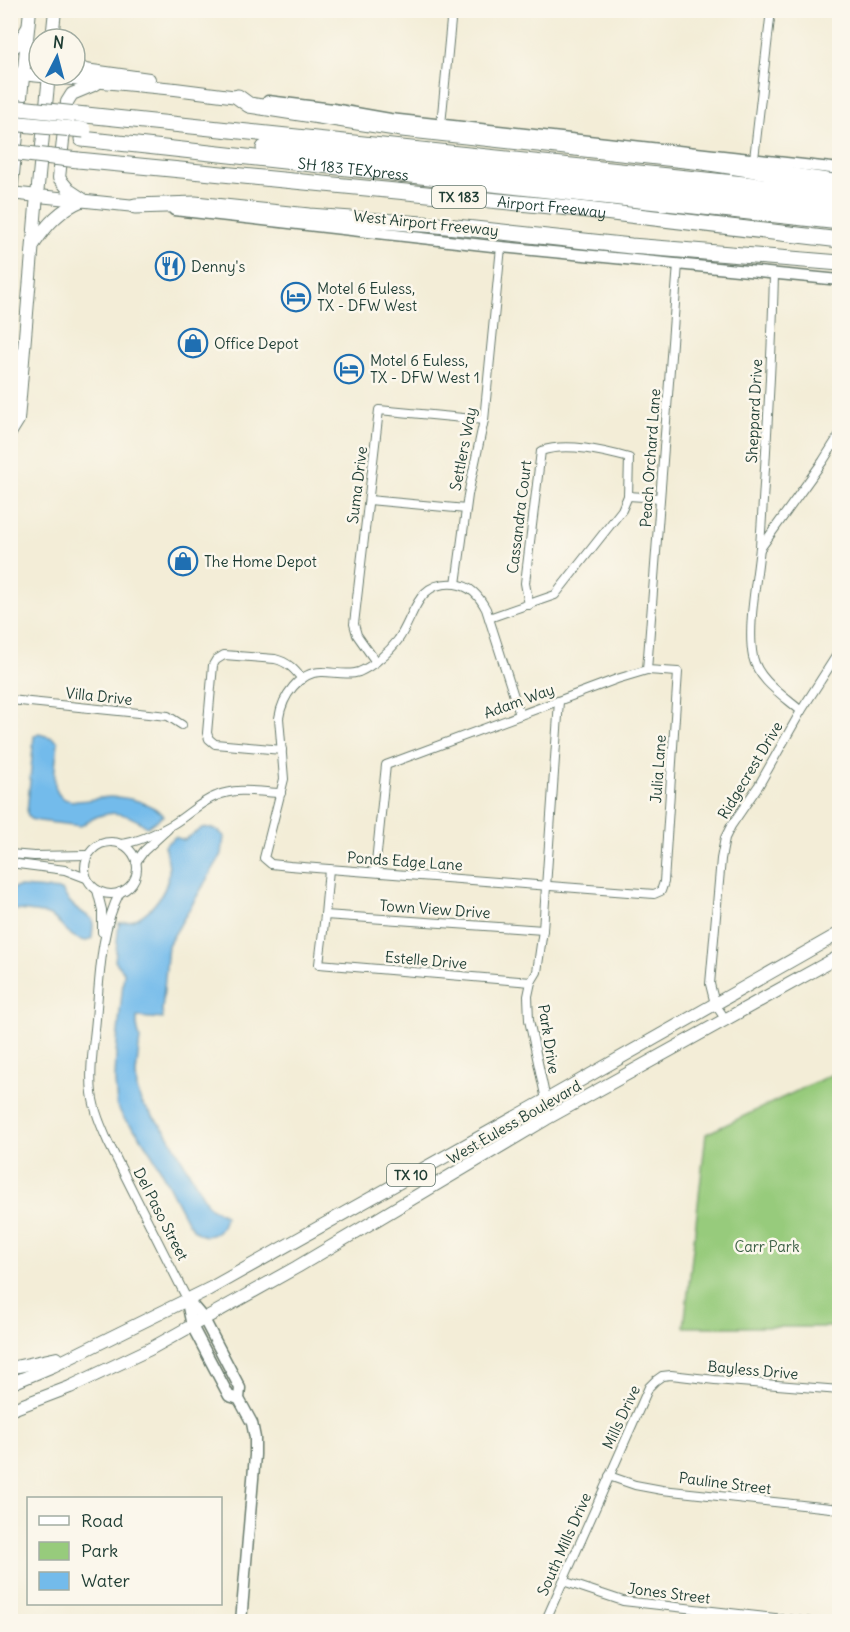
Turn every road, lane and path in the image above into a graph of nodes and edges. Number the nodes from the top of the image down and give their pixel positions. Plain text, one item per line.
1 (30, 10) edge
2 (55, 10) edge
3 (452, 10) edge
4 (771, 10) edge
5 (29, 25) junction
6 (54, 27) edge
7 (10, 51) edge
8 (87, 70) edge
9 (10, 73) edge
10 (24, 75) junction
11 (27, 75) edge
12 (87, 80) edge
13 (100, 82) junction
14 (48, 87) edge
15 (175, 89) junction
16 (238, 97) junction
17 (10, 107) edge
18 (441, 125) junction
19 (84, 128) junction
20 (13, 129) edge
21 (10, 152) edge
22 (754, 159) junction
23 (840, 169) edge
24 (840, 183) edge
25 (840, 194) edge
26 (36, 195) junction
27 (11, 196) edge
28 (84, 200) junction
29 (135, 206) junction
30 (840, 208) edge
31 (840, 222) edge
32 (840, 240) edge
33 (32, 247) junction
34 (501, 247) junction
35 (678, 264) junction
36 (840, 264) edge
37 (774, 273) junction
38 (840, 280) edge
39 (484, 420) junction
40 (10, 433) edge
41 (840, 434) edge
42 (628, 495) junction
43 (660, 498) junction
44 (369, 500) junction
45 (466, 509) junction
46 (759, 550) junction
47 (456, 584) junction
48 (529, 605) junction
49 (489, 618) junction
50 (840, 650) edge
51 (375, 662) junction
52 (646, 670) junction
53 (303, 680) junction
54 (10, 700) edge
55 (559, 701) junction
56 (801, 711) junction
57 (520, 715) junction
58 (182, 725) dead end
59 (282, 750) junction
60 (281, 793) junction
61 (173, 824) junction
62 (121, 844) junction
63 (10, 854) edge
64 (88, 855) junction
65 (10, 862) edge
66 (136, 862) junction
67 (329, 869) junction
68 (375, 872) junction
69 (86, 878) junction
70 (546, 885) junction
71 (97, 890) junction
72 (120, 892) junction
73 (654, 894) joint
74 (326, 915) junction
75 (543, 930) junction
76 (840, 933) edge
77 (103, 942) junction
78 (840, 956) edge
79 (531, 982) junction
80 (715, 1004) junction
81 (726, 1020) junction
82 (546, 1100) junction
83 (546, 1119) junction
84 (187, 1299) junction
85 (204, 1319) junction
86 (192, 1326) junction
87 (85, 1350) junction
88 (10, 1368) edge
89 (665, 1376) joint
90 (10, 1384) edge
91 (840, 1390) edge
92 (239, 1399) junction
93 (40, 1400) junction
94 (10, 1410) edge
95 (10, 1415) edge
96 (609, 1476) junction
97 (840, 1509) edge
98 (563, 1581) junction
99 (771, 1619) edge
100 (241, 1622) edge
101 (545, 1622) edge
102 (811, 1622) edge

1 - 5 main road
2 - 6 main road
3 - 18 street
4 - 22 street
5 - 7 main road
5 - 10 main road
8 - 15 main road
9 - 10 main road
10 - 11 main road
10 - 20 main road
12 - 13 main road
13 - 15 main road
13 - 28 main road
14 - 26 main road
15 - 16 main road
16 - 18 main road
16 - 24 highway
17 - 19 highway, bridge
18 - 22 main road
19 - 20 highway, SH 183 TEXpress, bridge
19 - 25 highway
19 - 30 highway, SH 183 TEXpress
19 - 31 highway, SH 183 TEXpress
20 - 27 main road
21 - 32 highway, Airport Freeway / TX 183, bridge
22 - 23 main road
26 - 27 main road, West Airport Freeway
26 - 28 main road, West Airport Freeway
26 - 33 main road
28 - 29 main road, West Airport Freeway
28 - 33 main road
29 - 34 main road, West Airport Freeway
29 - 36 highway
33 - 40 main road
34 - 35 main road, West Airport Freeway
34 - 39 street, Settlers Way
35 - 37 main road, West Airport Freeway
35 - 43 street, Peach Orchard Lane
37 - 38 main road, West Airport Freeway
37 - 46 street, Sheppard Drive
39 - 44 street, Suma Drive
39 - 45 street, Settlers Way
41 - 46 street
42 - 43 street
42 - 48 street
42 - 48 street, Cassandra Court
43 - 52 street, Peach Orchard Lane
44 - 45 street
44 - 51 street, Suma Drive
45 - 47 street, Settlers Way
46 - 56 street, Sheppard Drive
47 - 49 street
47 - 51 street
48 - 49 street
49 - 57 street
50 - 56 street, Ridgecrest Drive
51 - 53 street
52 - 55 street, Adam Way
52 - 73 street, Julia Lane
53 - 59 street
53 - 59 street
54 - 58 street, Villa Drive
55 - 57 street, Adam Way
55 - 70 street, Park Drive
56 - 80 street, Ridgecrest Drive
57 - 68 street, Adam Way
59 - 60 street
60 - 61 street
60 - 67 street, Ponds Edge Lane
61 - 62 street
61 - 66 street
62 - 64 street
62 - 66 street
63 - 64 street
64 - 69 street
65 - 69 street
66 - 72 street
67 - 68 street, Ponds Edge Lane
67 - 74 street
68 - 70 street, Ponds Edge Lane
69 - 71 street
70 - 73 street, Ponds Edge Lane
70 - 75 street, Park Drive
71 - 72 street
71 - 77 street
72 - 77 street
74 - 75 street, Town View Drive
74 - 79 street, Estelle Drive
75 - 79 street, Park Drive
76 - 80 main road, West Euless Boulevard / TX 10
77 - 84 street, Del Paso Street
78 - 81 main road, West Euless Boulevard / TX 10
79 - 82 street, Park Drive
80 - 81 street, Ridgecrest Drive
80 - 82 main road, West Euless Boulevard / TX 10
81 - 83 main road, West Euless Boulevard / TX 10
82 - 83 street, Park Drive
82 - 84 main road, West Euless Boulevard / TX 10
83 - 85 main road, West Euless Boulevard / TX 10
84 - 85 main road, Del Paso Street
84 - 86 main road, Del Paso Street
84 - 87 main road, West Euless Boulevard / TX 10
85 - 86 main road, West Euless Boulevard / TX 10
85 - 92 main road, Del Paso Street
86 - 92 main road, Del Paso Street
86 - 93 main road, West Euless Boulevard / TX 10
87 - 88 main road
87 - 90 main road, West Euless Boulevard / TX 10
89 - 91 street, Bayless Drive
89 - 96 street, Mills Drive
92 - 100 main road, Del Paso Street
93 - 94 main road, West Euless Boulevard / TX 10
93 - 95 main road
96 - 97 street, Pauline Street
96 - 98 street, South Mills Drive
98 - 99 street, Jones Street
98 - 101 street, South Mills Drive
99 - 102 street, Jones Street

